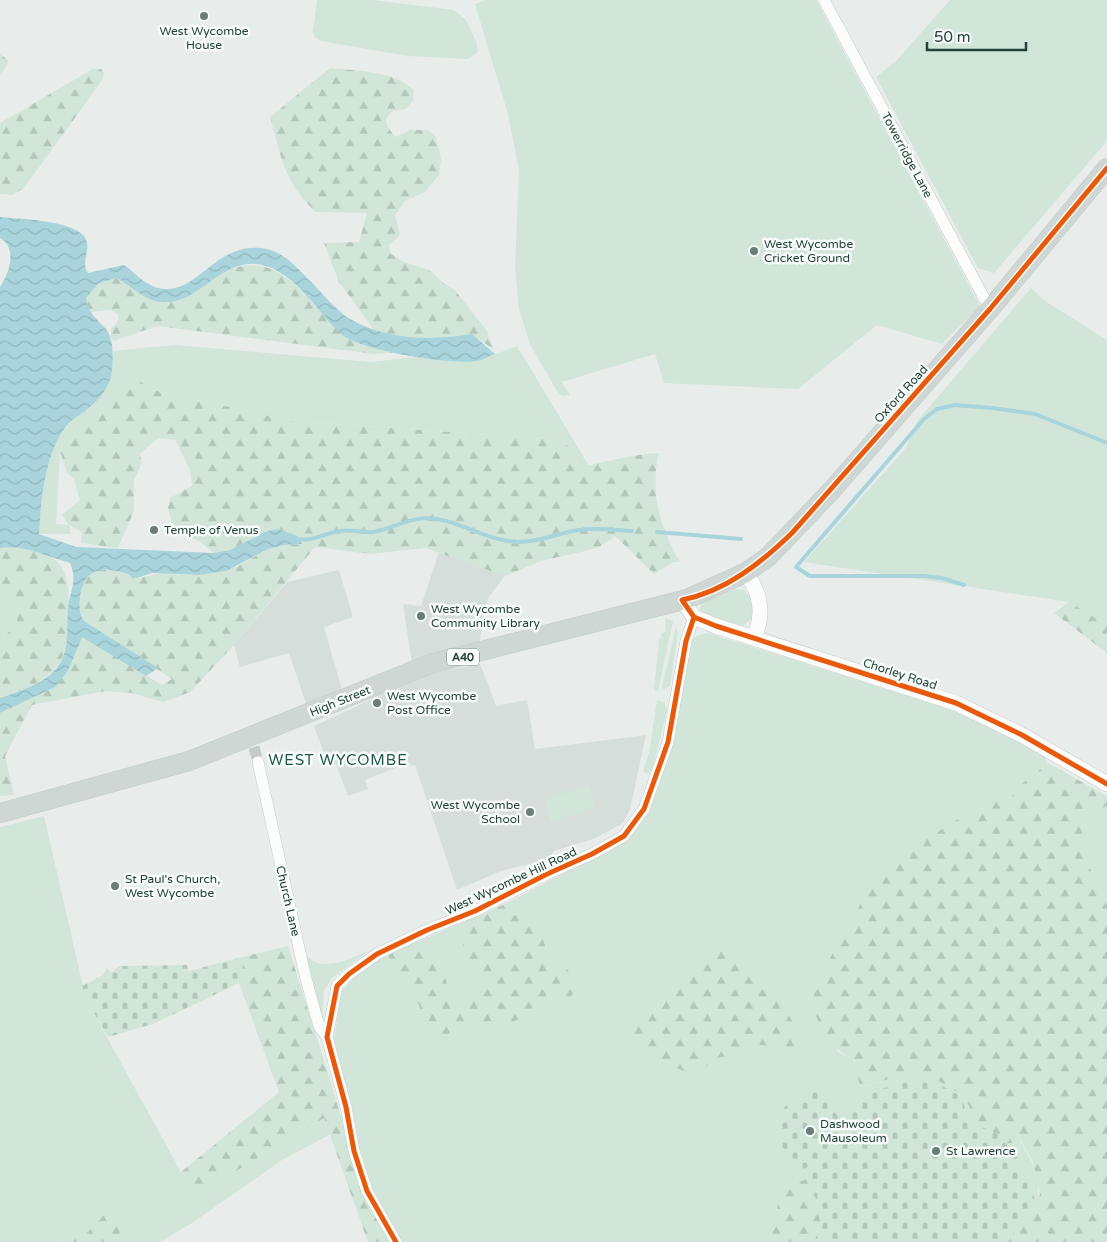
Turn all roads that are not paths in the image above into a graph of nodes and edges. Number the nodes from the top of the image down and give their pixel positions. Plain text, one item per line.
1 (824, 0) edge
2 (1107, 168) edge
3 (990, 309) junction
4 (745, 573) junction
5 (682, 600) junction
6 (694, 617) junction
7 (753, 638) junction
8 (258, 762) tunnel mouth
9 (1107, 784) edge
10 (0, 813) edge
11 (327, 1037) junction
12 (396, 1242) edge

1 - 3 street, Towerridge Lane
2 - 3 main road, Oxford Road / A40
3 - 4 main road, Oxford Road / A40
4 - 5 main road, Oxford Road / A40
4 - 7 street
5 - 6 street
5 - 10 main road, High Street / A40
6 - 7 street, Chorley Road
6 - 11 street, West Wycombe Hill Road
7 - 9 street, Chorley Road
8 - 11 street, Church Lane
11 - 12 street, West Wycombe Hill Road

